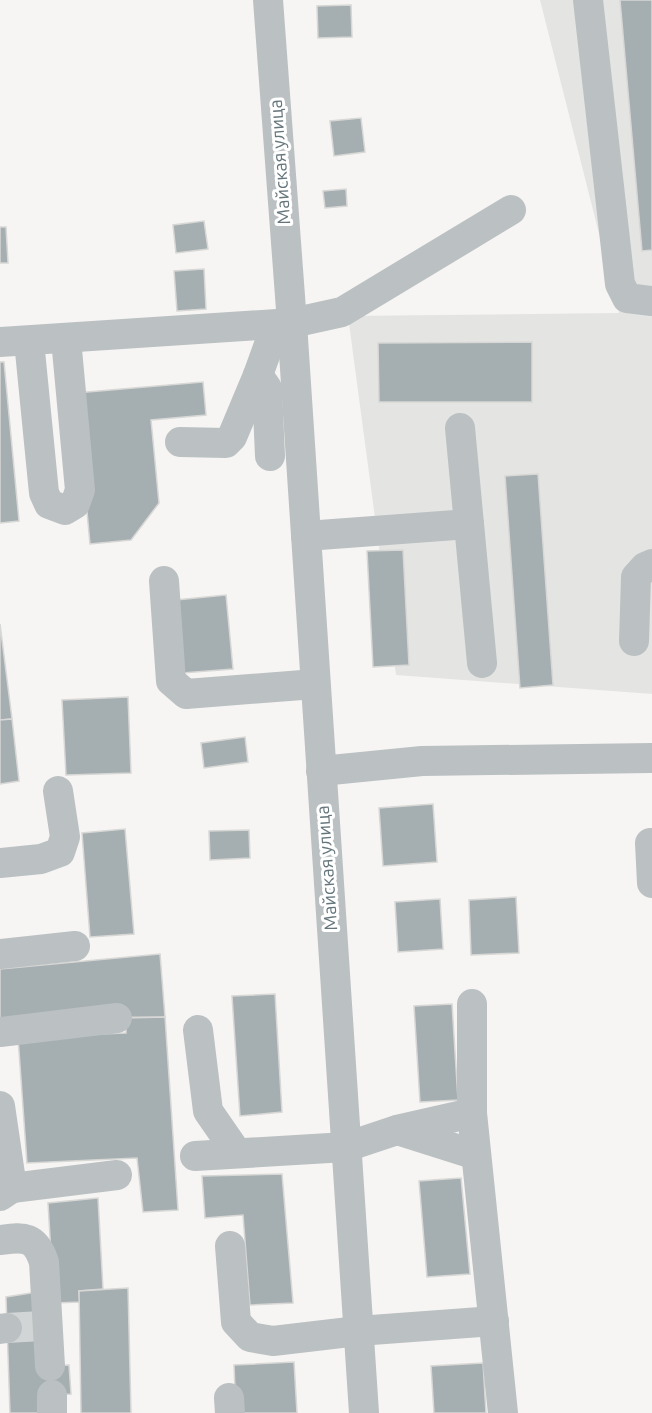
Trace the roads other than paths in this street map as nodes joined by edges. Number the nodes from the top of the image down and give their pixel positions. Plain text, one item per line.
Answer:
1 (268, 0) edge
2 (588, 0) edge
3 (511, 210) dead end
4 (652, 301) edge
5 (284, 324) junction
6 (66, 339) junction
7 (29, 341) junction
8 (0, 342) edge
9 (258, 375) junction
10 (460, 428) dead end
11 (180, 442) dead end
12 (270, 456) dead end
13 (469, 524) junction
14 (306, 536) junction
15 (652, 564) edge
16 (164, 581) dead end
17 (634, 641) dead end
18 (482, 663) dead end
19 (315, 684) junction
20 (652, 758) edge
21 (321, 771) junction
22 (58, 791) dead end
23 (650, 843) dead end
24 (0, 863) edge
25 (652, 883) edge
26 (75, 946) dead end
27 (0, 954) edge
28 (472, 1004) dead end
29 (117, 1018) dead end
30 (198, 1030) dead end
31 (0, 1032) edge
32 (0, 1106) edge
33 (472, 1113) junction
34 (397, 1130) junction
35 (346, 1146) junction
36 (237, 1153) junction
37 (476, 1155) junction
38 (195, 1156) dead end
39 (117, 1175) dead end
40 (6, 1192) edge
41 (0, 1240) edge
42 (230, 1246) dead end
43 (494, 1321) junction
44 (358, 1330) junction
45 (50, 1365) dead end
46 (364, 1413) edge
47 (503, 1413) edge

1 - 5 street, Майская улица
2 - 4 street
3 - 5 street
5 - 6 street
5 - 9 street
5 - 14 street, Майская улица
6 - 7 street
6 - 7 street
7 - 8 street
9 - 11 street
9 - 12 street
10 - 13 street
13 - 14 street
13 - 18 street
14 - 19 street, Майская улица
15 - 17 street
16 - 19 street
19 - 21 street, Майская улица
20 - 21 street
21 - 35 street, Майская улица
22 - 24 street
23 - 25 street
26 - 27 street
28 - 33 street
29 - 31 street
30 - 36 street
32 - 40 street
33 - 34 street
33 - 37 street
34 - 35 street
34 - 37 street
35 - 36 street
35 - 44 street, Майская улица
36 - 38 street
37 - 43 street
39 - 40 street
41 - 45 street
42 - 44 street
43 - 44 street
43 - 47 street
44 - 46 street, Майская улица

